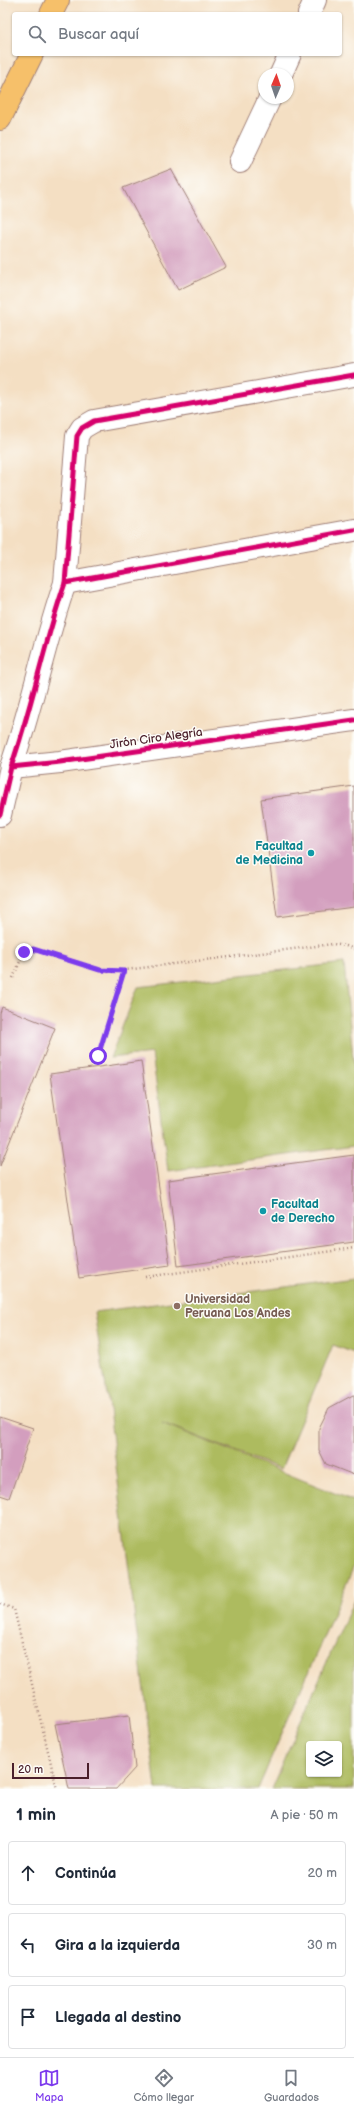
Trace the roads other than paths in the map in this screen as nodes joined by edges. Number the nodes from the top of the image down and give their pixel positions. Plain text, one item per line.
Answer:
1 (58, 0) edge
2 (315, 0) edge
3 (52, 12) edge
4 (310, 12) edge
5 (31, 56) edge
6 (289, 56) edge
7 (284, 68) edge
8 (267, 104) edge
9 (0, 119) edge
10 (240, 162) dead end
11 (354, 376) edge
12 (354, 530) edge
13 (65, 583) junction
14 (354, 720) edge
15 (11, 767) junction
16 (0, 815) edge

1 - 3 main road
2 - 4 street
5 - 9 main road
6 - 7 street
8 - 10 street
11 - 13 street
12 - 13 street
13 - 15 street
14 - 15 street, Jirón Ciro Alegría
15 - 16 street

